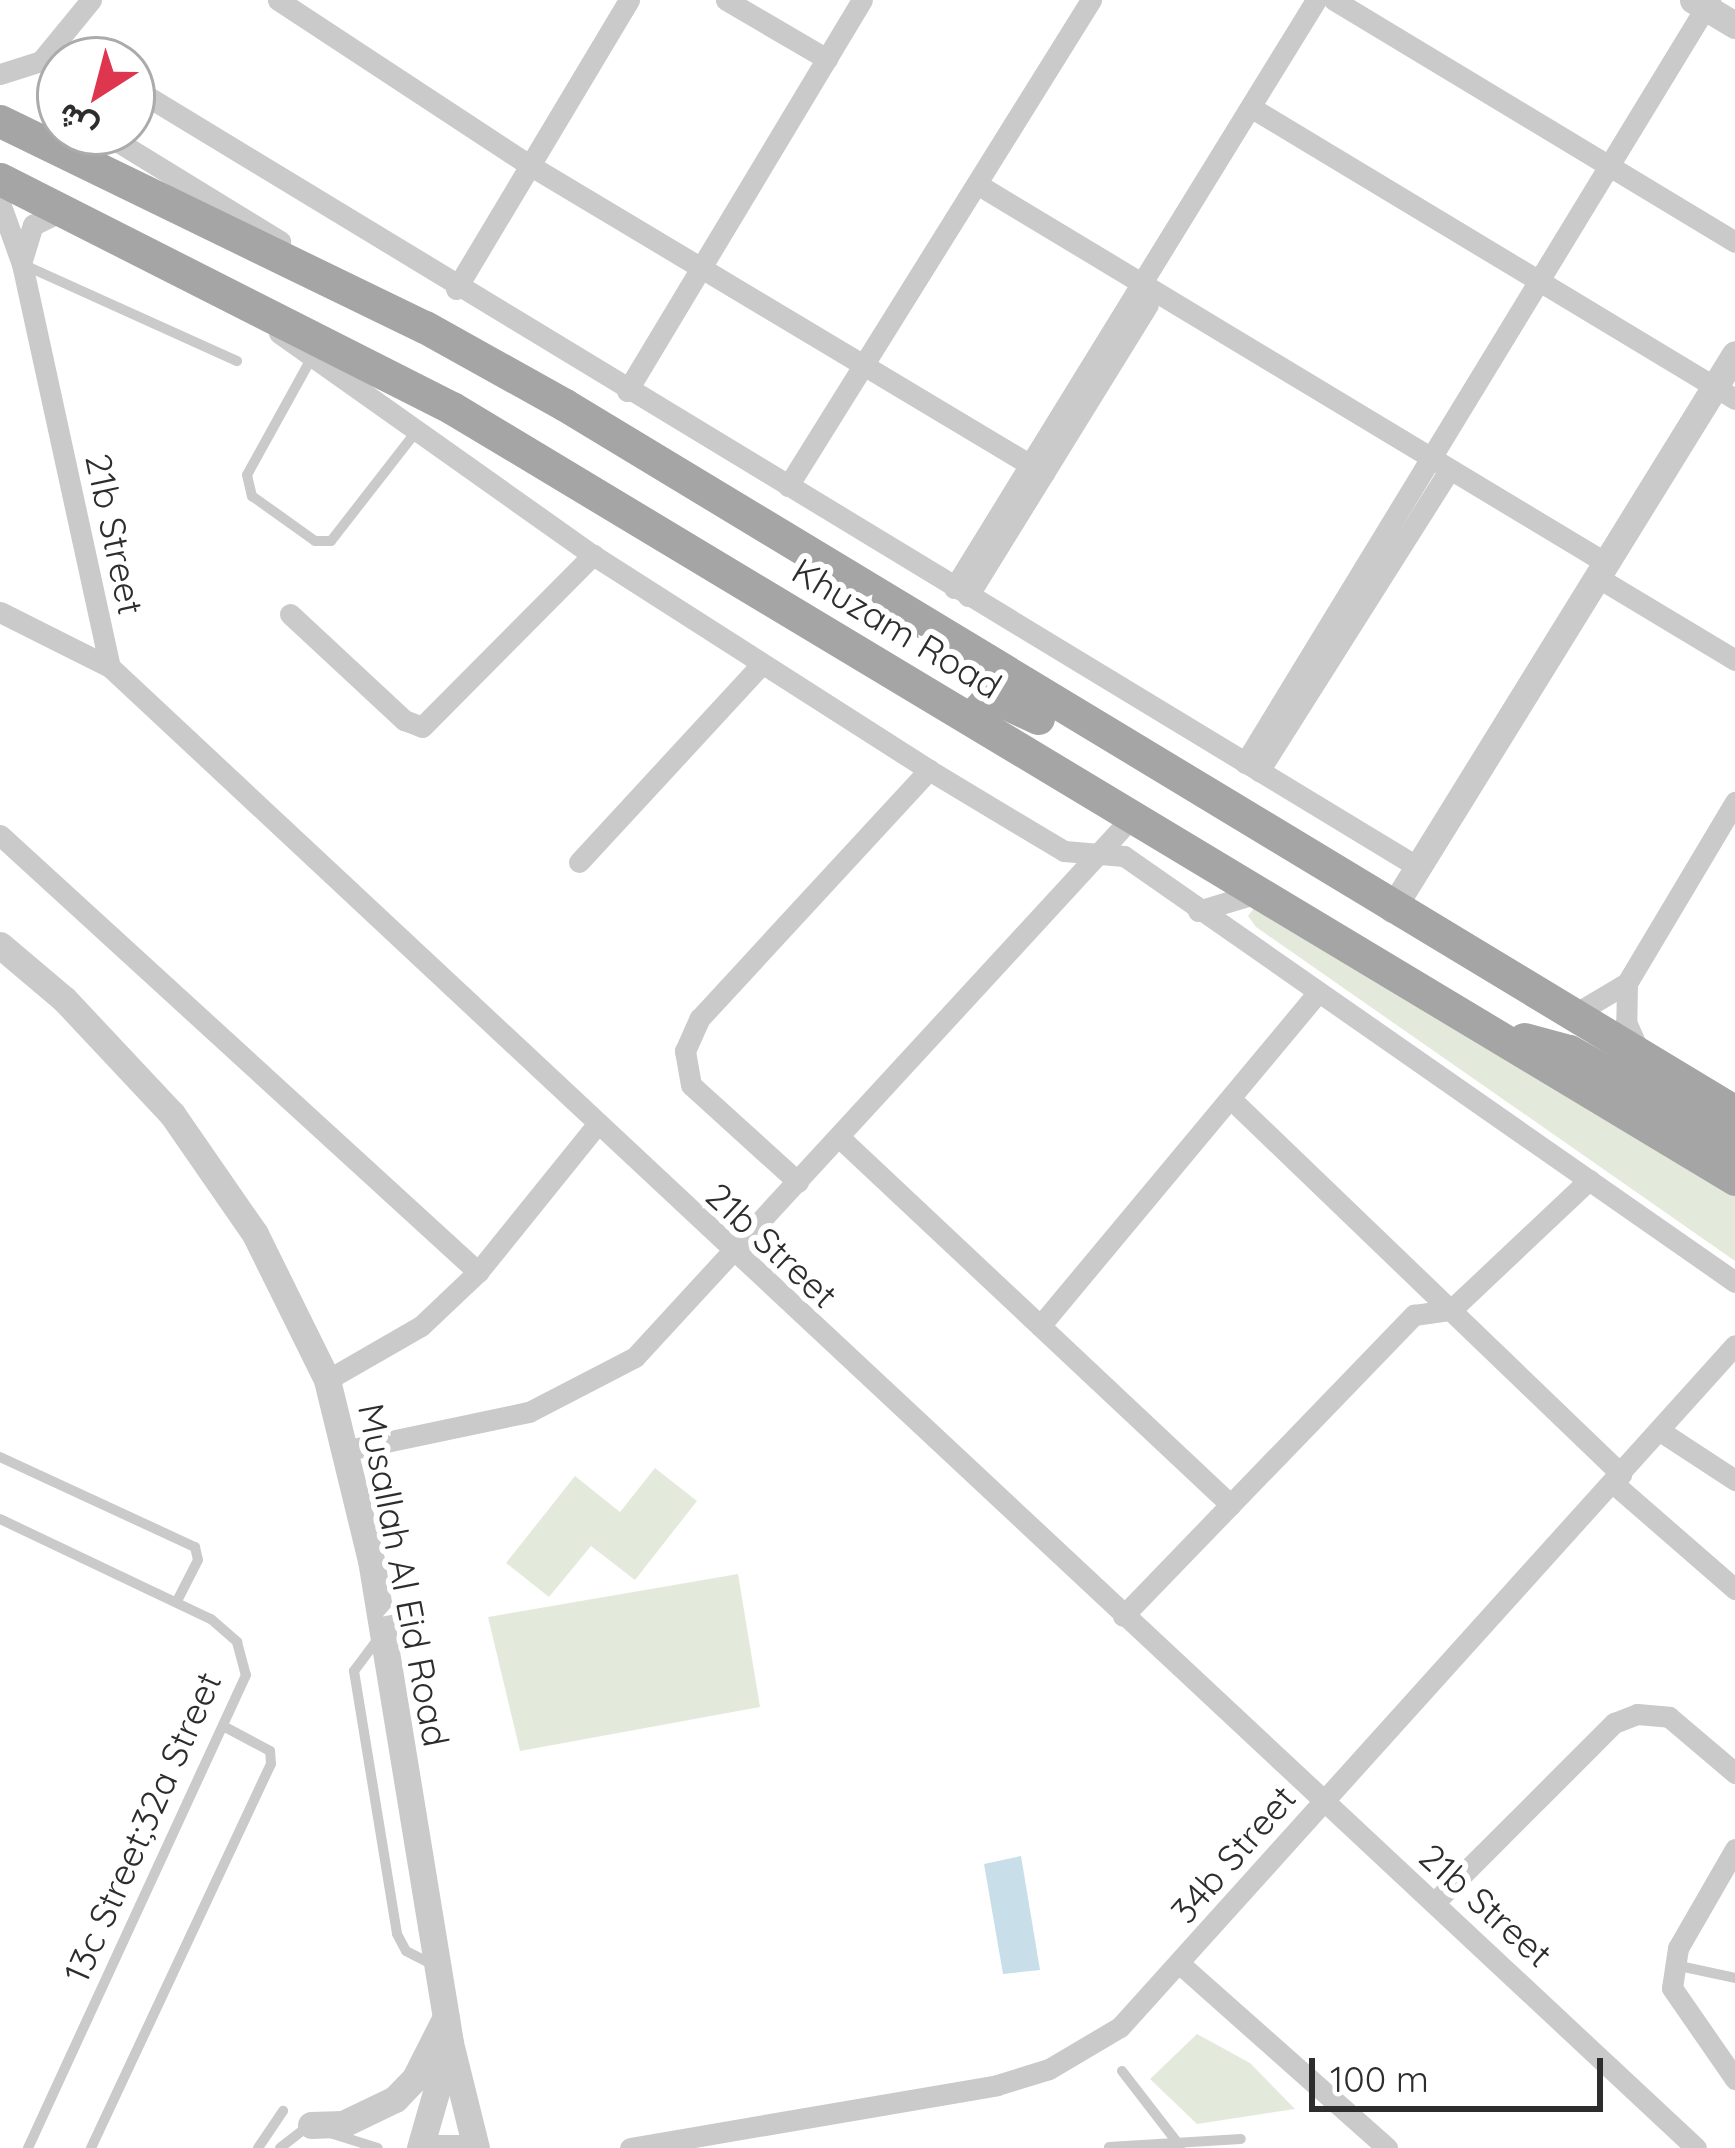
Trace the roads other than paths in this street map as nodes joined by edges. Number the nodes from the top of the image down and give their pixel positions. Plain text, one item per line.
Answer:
1 (91, 0) edge
2 (278, 0) edge
3 (629, 0) edge
4 (726, 0) edge
5 (862, 0) edge
6 (1091, 0) edge
7 (1316, 0) edge
8 (1334, 0) edge
9 (1703, 2) edge
10 (1735, 25) edge
11 (70, 36) edge
12 (827, 59) junction
13 (36, 66) edge
14 (0, 74) edge
15 (156, 102) edge
16 (1252, 108) junction
17 (0, 121) edge
18 (142, 156) edge
19 (531, 166) junction
20 (1611, 168) junction
21 (0, 179) edge
22 (976, 184) junction
23 (0, 203) edge
24 (66, 209) junction
25 (1735, 242) edge
26 (22, 263) junction
27 (702, 266) junction
28 (1540, 287) junction
29 (456, 289) junction
30 (1149, 290) junction
31 (234, 292) junction
32 (425, 327) junction
33 (1735, 354) edge
34 (311, 358) junction
35 (237, 361) dead end
36 (862, 367) junction
37 (627, 391) junction
38 (1725, 392) edge
39 (415, 433) junction
40 (1440, 465) junction
41 (1038, 469) junction
42 (788, 486) junction
43 (593, 555) junction
44 (1601, 570) junction
45 (961, 592) junction
46 (0, 612) edge
47 (290, 614) dead end
48 (1735, 660) edge
49 (761, 665) junction
50 (110, 667) junction
51 (971, 718) junction
52 (1139, 754) junction
53 (1252, 767) junction
54 (929, 770) junction
55 (1735, 802) edge
56 (1134, 815) junction
57 (7, 840) edge
58 (1106, 851) junction
59 (579, 862) dead end
60 (0, 865) edge
61 (1418, 867) junction
62 (1265, 890) junction
63 (1392, 909) junction
64 (1198, 910) junction
65 (0, 945) edge
66 (1627, 983) junction
67 (1317, 993) junction
68 (1573, 1015) junction
69 (1482, 1028) junction
70 (1642, 1057) junction
71 (1232, 1100) junction
72 (1735, 1112) edge
73 (595, 1127) junction
74 (839, 1138) junction
75 (1735, 1144) edge
76 (1735, 1179) edge
77 (1588, 1180) junction
78 (798, 1182) junction
79 (732, 1253) junction
80 (478, 1272) junction
81 (1735, 1282) edge
82 (1451, 1310) junction
83 (1040, 1326) junction
84 (1735, 1345) edge
85 (327, 1380) junction
86 (1660, 1431) junction
87 (348, 1450) junction
88 (0, 1457) edge
89 (1617, 1479) junction
90 (1735, 1480) edge
91 (1231, 1505) junction
92 (0, 1519) edge
93 (1735, 1589) edge
94 (177, 1601) junction
95 (1124, 1616) junction
96 (225, 1727) junction
97 (1735, 1773) edge
98 (1323, 1802) junction
99 (1735, 1849) edge
100 (1434, 1903) junction
101 (1180, 1964) junction
102 (1672, 1964) junction
103 (1733, 1972) edge
104 (448, 2030) junction
105 (1122, 2071) dead end
106 (1735, 2079) edge
107 (283, 2111) dead end
108 (319, 2136) edge
109 (1241, 2139) dead end
110 (1180, 2146) edge
111 (1109, 2147) edge
112 (28, 2148) edge
113 (91, 2148) edge
114 (258, 2148) edge
115 (280, 2148) edge
116 (350, 2148) edge
117 (378, 2148) edge
118 (421, 2148) edge
119 (434, 2148) edge
120 (460, 2148) edge
121 (476, 2148) edge
122 (630, 2148) edge
123 (1387, 2148) edge
124 (1696, 2148) edge

1 - 11 street
2 - 19 street
3 - 19 street
4 - 12 street
5 - 12 street
6 - 22 street
7 - 16 street
8 - 20 street
9 - 10 street
9 - 20 street
12 - 27 street
13 - 14 street
15 - 29 street
16 - 28 street
16 - 30 street
17 - 32 main road, Khuzam Road
18 - 32 street
19 - 27 street
19 - 29 street
20 - 25 street
20 - 28 street
21 - 24 main road, Khuzam Road
22 - 30 street
22 - 36 street
23 - 26 street, 21b Street
24 - 26 street
24 - 31 main road, Khuzam Road
26 - 35 lane
26 - 50 street, 21b Street
27 - 36 street
27 - 37 street
28 - 38 street
28 - 40 street
29 - 37 street
30 - 40 street
30 - 41 street
31 - 34 street
31 - 51 main road, Khuzam Road
32 - 52 main road, Khuzam Road
33 - 38 street
34 - 39 street
34 - 39 lane
36 - 41 street
36 - 42 street
37 - 42 street
38 - 44 street
39 - 43 street
40 - 44 street
40 - 53 street
41 - 45 street
42 - 45 street
43 - 47 street
43 - 49 street
44 - 48 street
44 - 61 street
45 - 53 street
46 - 50 street
49 - 54 street
49 - 59 street
50 - 73 street, 21b Street
51 - 52 main road
51 - 56 main road, Khuzam Road
52 - 63 main road, Khuzam Road
53 - 61 street
54 - 58 street
54 - 78 street
55 - 66 street
56 - 58 street
56 - 62 main road, Khuzam Road
57 - 60 street
57 - 80 street
58 - 64 street
58 - 74 street
61 - 63 street
62 - 64 street
62 - 69 main road, Khuzam Road
63 - 68 main road, Khuzam Road
64 - 67 street
65 - 85 street, Musallah Al Eid Road
66 - 68 street
66 - 70 street
67 - 71 street
67 - 77 street
68 - 70 main road, Khuzam Road
69 - 75 main road
69 - 76 main road, Khuzam Road
70 - 72 main road, Khuzam Road
71 - 82 street
71 - 83 street
73 - 79 street, 21b Street
73 - 80 street
74 - 78 street
74 - 83 street
77 - 81 street
77 - 82 street
78 - 79 street
79 - 87 street
79 - 95 street, 21b Street
80 - 85 street
82 - 89 street
82 - 91 street
83 - 91 street
84 - 86 street, 34b Street
85 - 87 street, Musallah Al Eid Road
86 - 89 street, 34b Street
86 - 90 street
87 - 104 street, Musallah Al Eid Road
88 - 94 lane
89 - 93 street
89 - 98 street, 34b Street
91 - 95 street
92 - 94 lane, 13c Street;32a Street
94 - 96 lane, 13c Street;32a Street
95 - 98 street, 21b Street
96 - 112 lane, 13c Street;32a Street
96 - 113 lane
97 - 100 street
98 - 100 street, 21b Street
98 - 101 street, 34b Street
99 - 102 street
100 - 124 street, 21b Street
101 - 122 street, 34b Street
101 - 123 street
102 - 103 lane
102 - 106 street
104 - 108 street
104 - 118 street, Musallah Al Eid Road
104 - 121 street, Musallah Al Eid Road
105 - 110 lane
107 - 114 lane
108 - 115 lane
108 - 116 lane
108 - 117 lane
109 - 110 lane
110 - 111 lane
119 - 120 street

